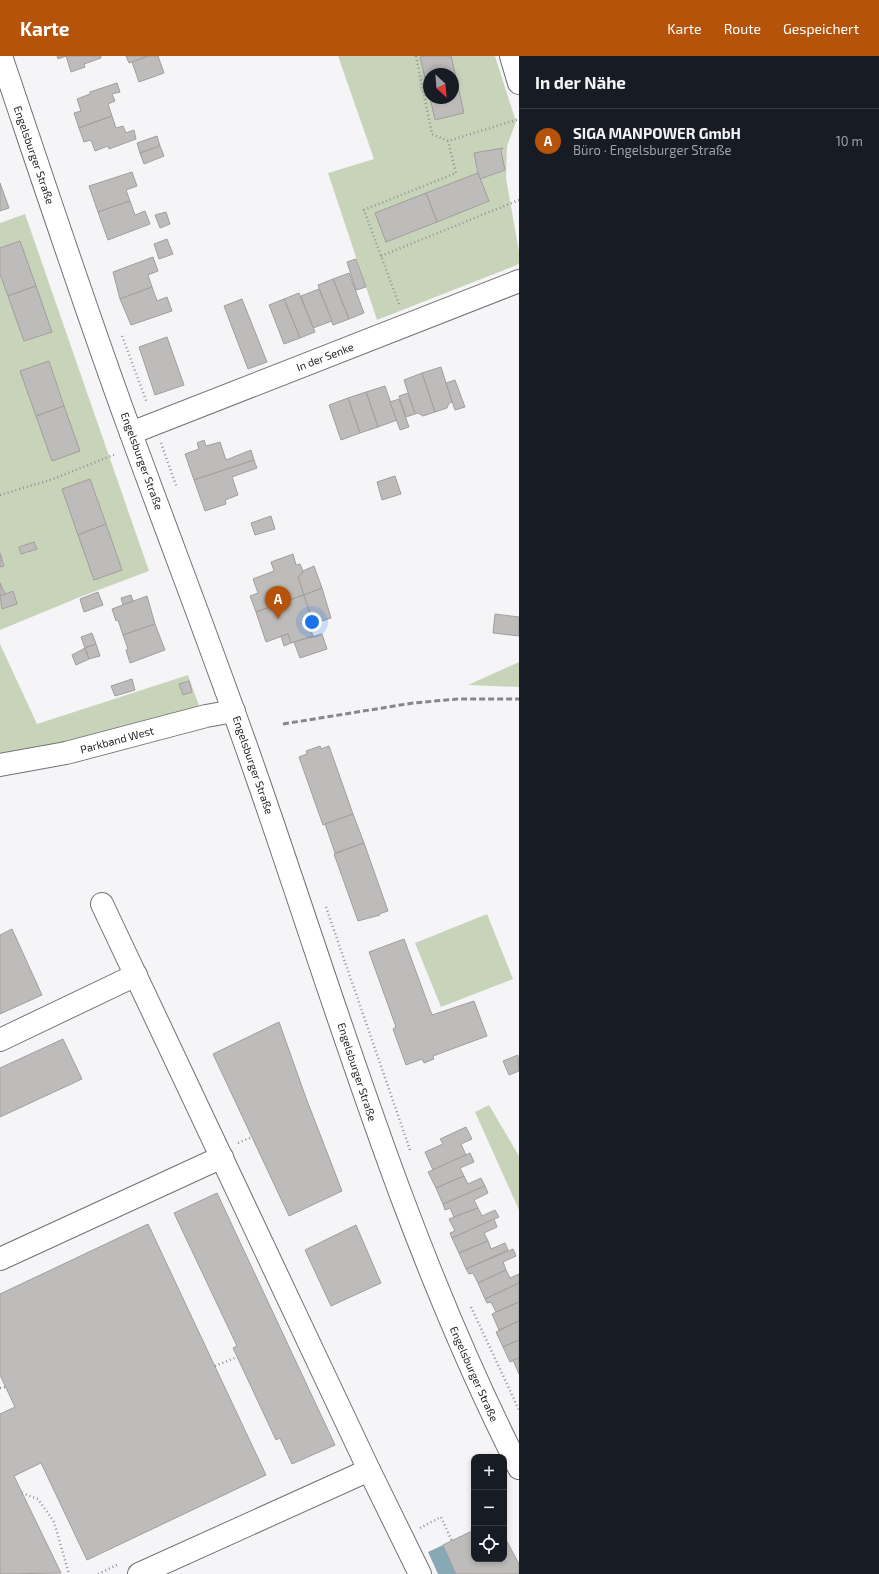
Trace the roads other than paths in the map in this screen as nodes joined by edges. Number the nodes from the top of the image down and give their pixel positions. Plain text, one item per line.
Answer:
1 (1, 56) edge
2 (511, 56) edge
3 (519, 83) edge
4 (519, 281) edge
5 (133, 439) junction
6 (234, 711) junction
7 (0, 765) edge
8 (102, 904) dead end
9 (136, 975) junction
10 (0, 1040) edge
11 (222, 1157) junction
12 (0, 1259) edge
13 (519, 1468) edge
14 (369, 1470) junction
15 (139, 1574) edge
16 (420, 1574) edge

1 - 5 street, Engelsburger Straße
2 - 3 street
4 - 5 street, In der Senke
5 - 6 street, Engelsburger Straße
6 - 7 street, Parkband West
6 - 13 street, Engelsburger Straße
8 - 9 street
9 - 10 street
9 - 11 street
11 - 12 street
11 - 14 street
14 - 15 street
14 - 16 street

